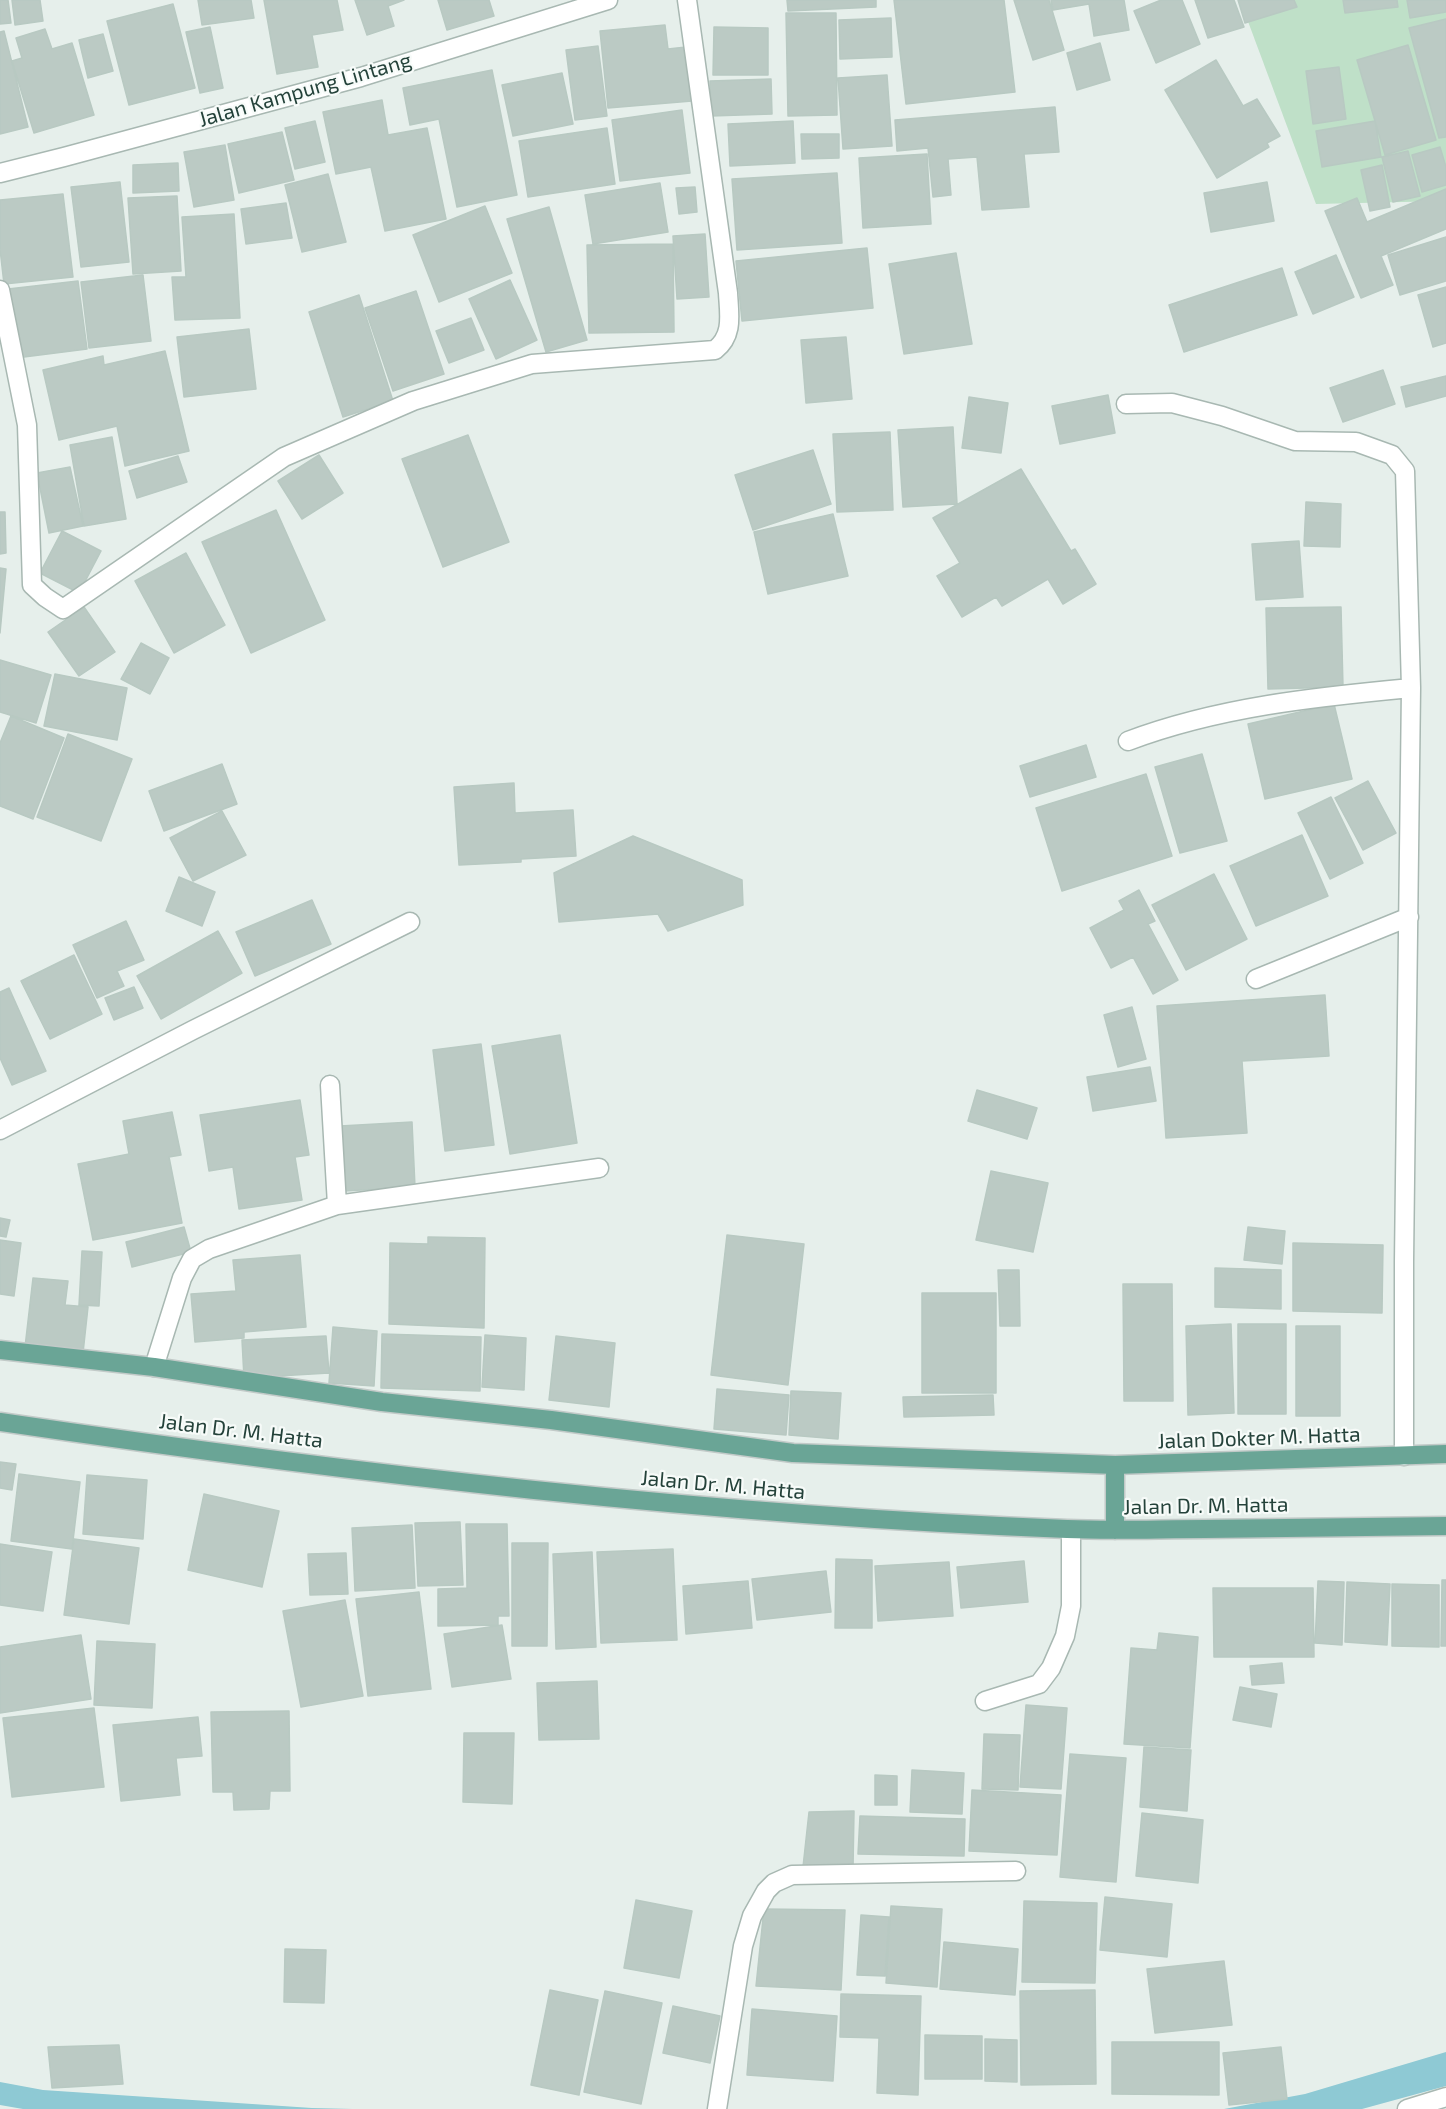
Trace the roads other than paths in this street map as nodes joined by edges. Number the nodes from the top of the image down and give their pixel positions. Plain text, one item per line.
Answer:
1 (608, 0) edge
2 (687, 0) edge
3 (0, 172) edge
4 (0, 290) edge
5 (1126, 404) dead end
6 (1411, 688) junction
7 (1128, 741) dead end
8 (1409, 916) junction
9 (410, 922) dead end
10 (1256, 979) dead end
11 (330, 1085) dead end
12 (0, 1130) edge
13 (599, 1168) dead end
14 (337, 1205) junction
15 (0, 1350) edge
16 (154, 1367) junction
17 (0, 1422) edge
18 (1446, 1454) edge
19 (1404, 1456) junction
20 (1115, 1465) junction
21 (1446, 1526) edge
22 (1071, 1530) junction
23 (1115, 1530) junction
24 (986, 1701) dead end
25 (1016, 1871) dead end
26 (1446, 2097) edge
27 (717, 2109) edge
28 (1407, 2109) edge

1 - 3 street, Jalan Kampung Lintang
2 - 4 street
5 - 6 street
6 - 7 street
6 - 8 street
8 - 10 street
8 - 19 street
9 - 12 street
11 - 14 street
13 - 14 street
14 - 16 street
15 - 16 main road, Jalan Dr. M. Hatta
16 - 20 main road, Jalan Dr. M. Hatta
17 - 22 main road, Jalan Dr. M. Hatta
18 - 19 main road
19 - 20 main road, Jalan Dokter M. Hatta
20 - 23 main road
21 - 23 main road, Jalan Dr. M. Hatta
22 - 23 main road, Jalan Dr. M. Hatta
22 - 24 street
25 - 27 street
26 - 28 street

